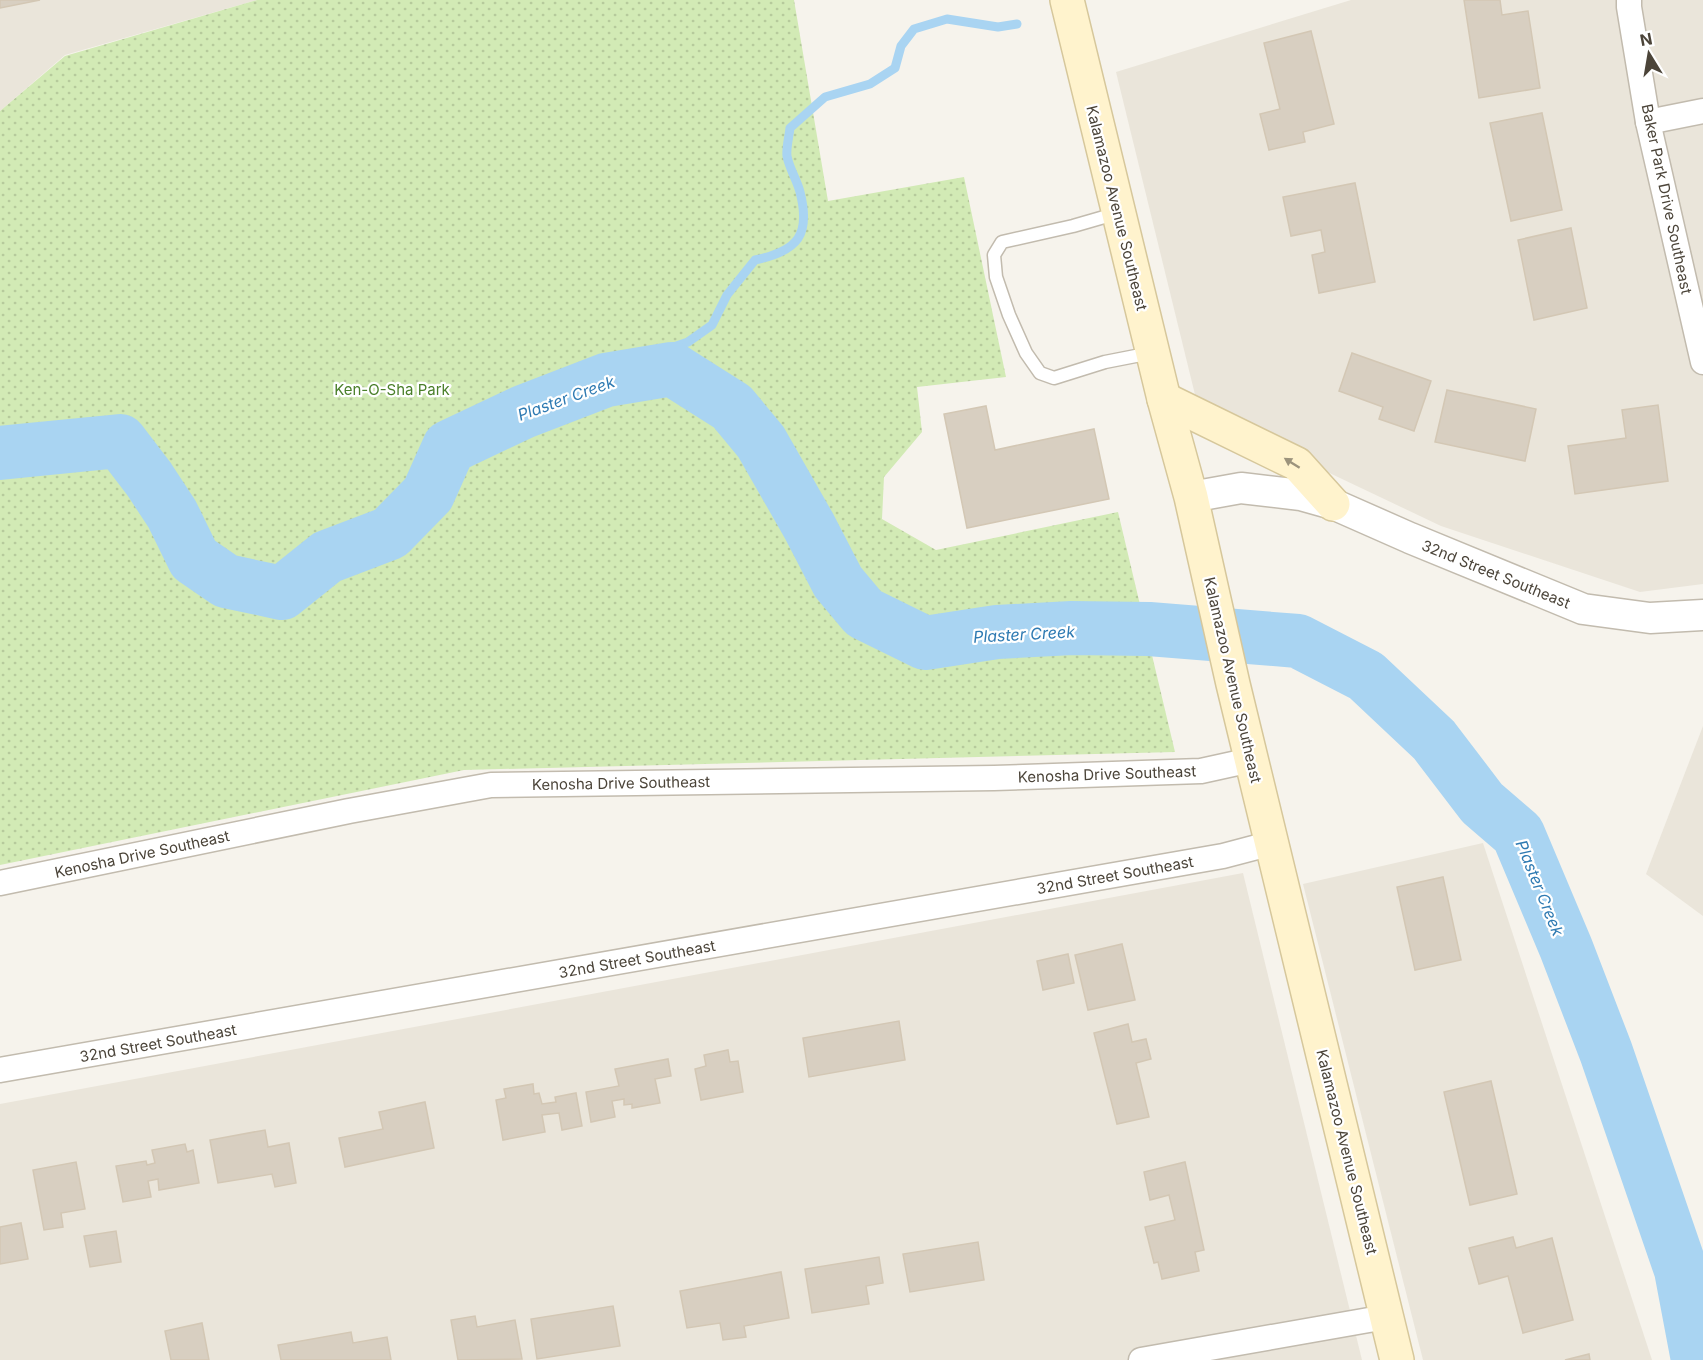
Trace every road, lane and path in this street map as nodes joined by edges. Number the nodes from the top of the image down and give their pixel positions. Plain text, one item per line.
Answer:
1 (1066, 0) edge
2 (1629, 0) edge
3 (1703, 111) edge
4 (1648, 122) junction
5 (1119, 213) junction
6 (1153, 352) junction
7 (1703, 362) edge
8 (1164, 399) junction
9 (1191, 497) junction
10 (1333, 504) junction
11 (1703, 615) edge
12 (1251, 760) junction
13 (1272, 843) junction
14 (0, 883) edge
15 (0, 1070) edge
16 (1386, 1317) junction
17 (1141, 1360) edge
18 (1397, 1360) edge

1 - 5 main road, Kalamazoo Avenue Southeast
2 - 4 street, Baker Park Drive Southeast
3 - 4 street
4 - 7 street, Baker Park Drive Southeast
5 - 6 main road, Kalamazoo Avenue Southeast
5 - 6 lane
6 - 8 main road, Kalamazoo Avenue Southeast
8 - 9 main road, Kalamazoo Avenue Southeast
10 -> 8 main road
9 - 10 street, 32nd Street Southeast
9 - 12 main road, Kalamazoo Avenue Southeast
10 - 11 street, 32nd Street Southeast
12 - 13 main road, Kalamazoo Avenue Southeast
12 - 14 street, Kenosha Drive Southeast
13 - 15 street, 32nd Street Southeast
13 - 16 main road, Kalamazoo Avenue Southeast
16 - 17 street
16 - 18 main road, Kalamazoo Avenue Southeast

